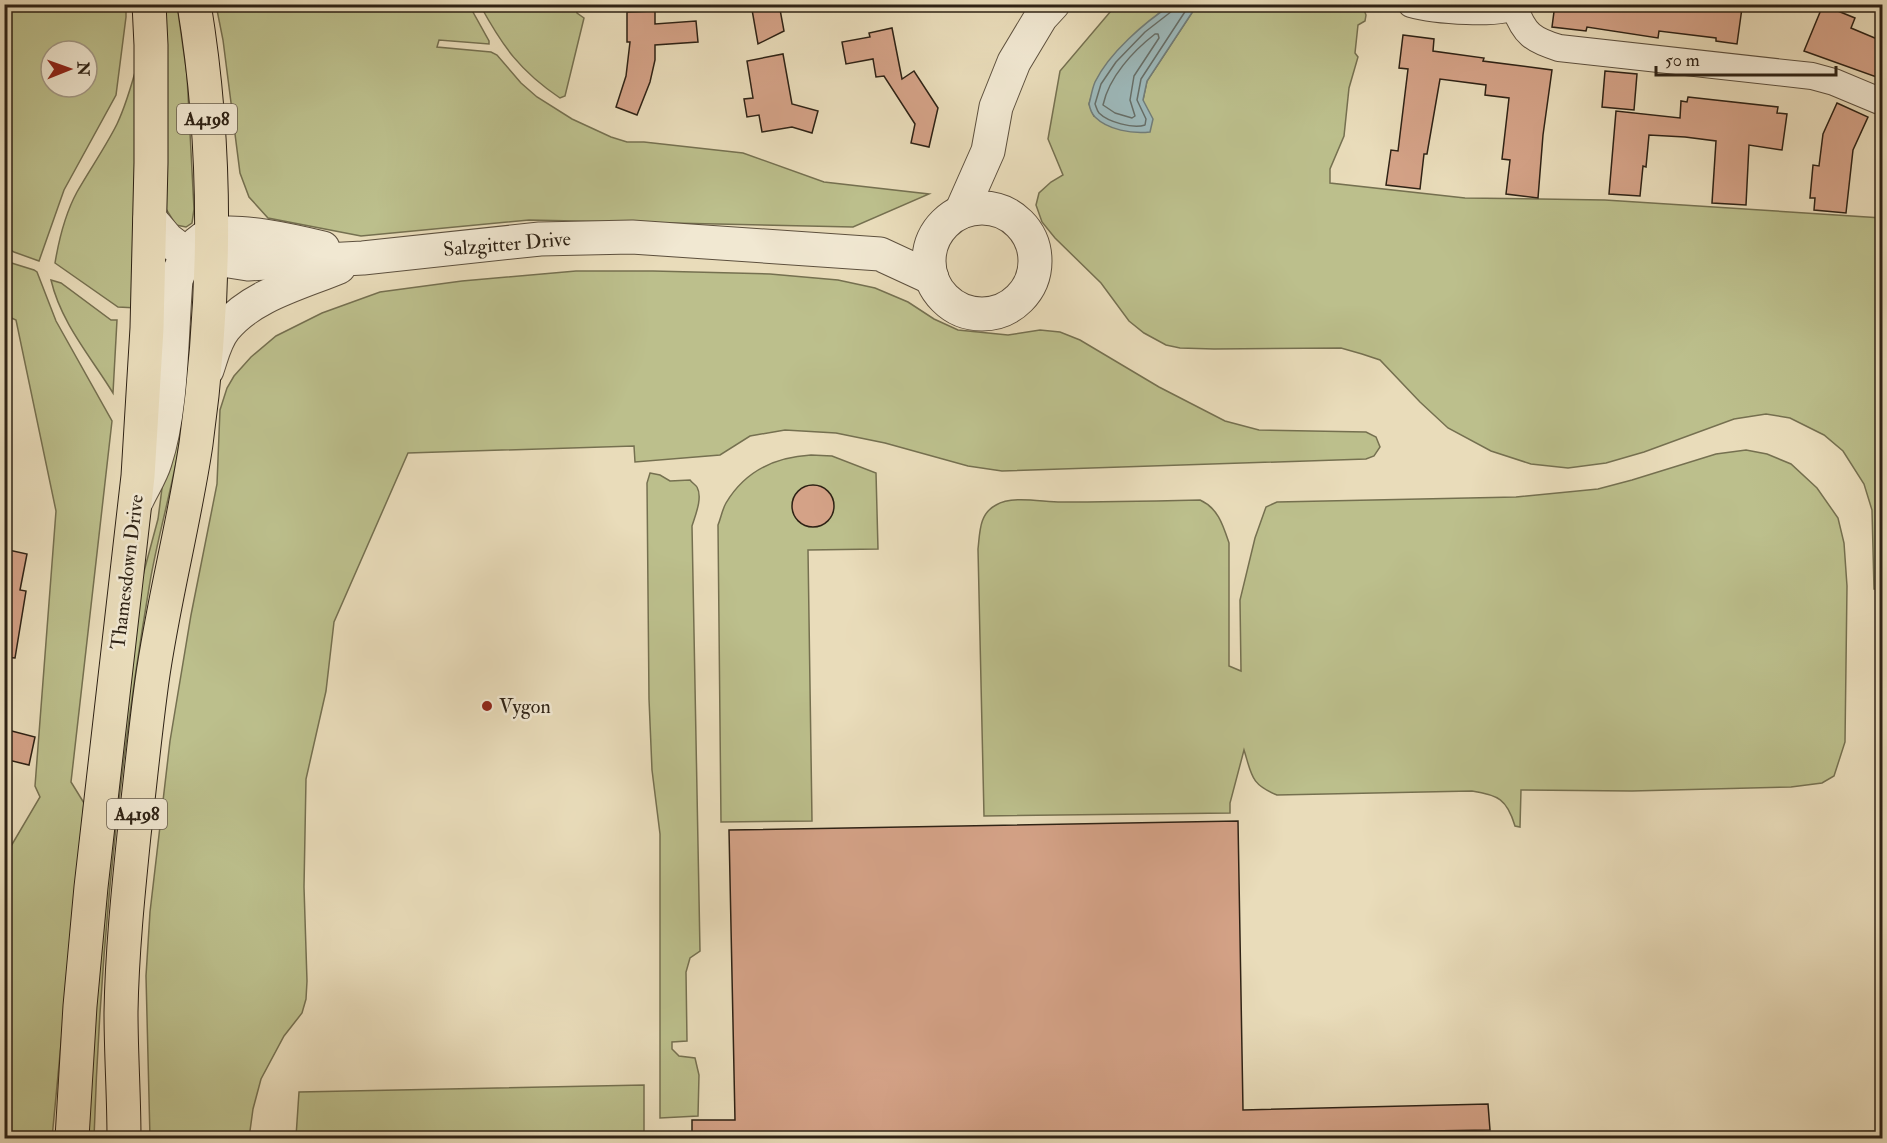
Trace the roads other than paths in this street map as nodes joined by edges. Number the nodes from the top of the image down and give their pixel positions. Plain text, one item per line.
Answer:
1 (149, 4) edge
2 (194, 4) edge
3 (1053, 4) edge
4 (1411, 4) edge
5 (1517, 6) edge
6 (1882, 102) edge
7 (988, 152) junction
8 (1008, 214) junction
9 (150, 219) junction
10 (950, 220) junction
11 (204, 249) junction
12 (880, 254) junction
13 (363, 258) junction
14 (932, 278) junction
15 (202, 383) junction
16 (136, 501) junction
17 (121, 1012) junction
18 (72, 1138) edge
19 (103, 1138) edge
20 (124, 1138) edge

1 - 9 main road, Thamesdown Drive / A4198
2 - 11 main road, Thamesdown Drive / A4198
3 - 7 street
4 - 5 street
5 - 6 street
7 - 8 street
7 - 10 street
8 - 10 street, Salzgitter Drive
8 - 14 street
9 - 11 street
9 - 16 main road, Thamesdown Drive / A4198
10 - 12 street, Salzgitter Drive
10 - 14 street
11 - 13 street
11 - 15 main road, Thamesdown Drive / A4198
11 - 16 street
12 - 13 street, Salzgitter Drive
12 - 14 street, Salzgitter Drive
13 - 15 street
15 - 17 main road, Thamesdown Drive / A4198
16 - 18 main road, Thamesdown Drive / A4198
17 - 19 main road
17 - 20 main road, Thamesdown Drive / A4198

